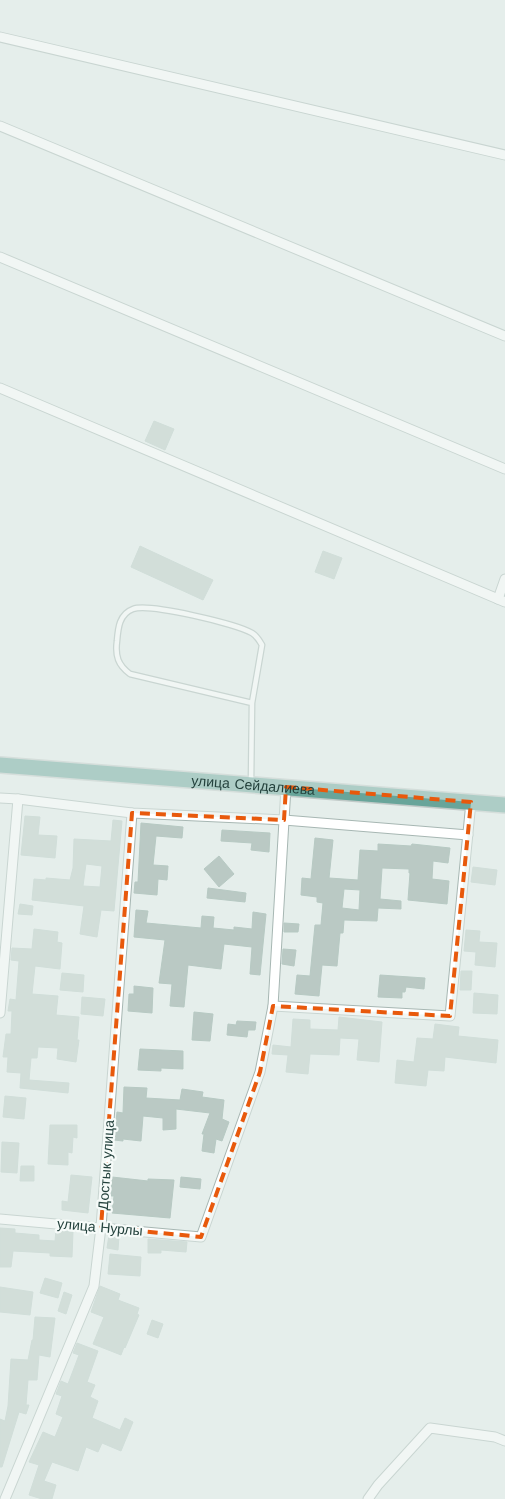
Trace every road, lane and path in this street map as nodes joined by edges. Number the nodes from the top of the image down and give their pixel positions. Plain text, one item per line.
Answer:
1 (0, 37) edge
2 (0, 126) edge
3 (505, 155) edge
4 (0, 257) edge
5 (505, 336) edge
6 (0, 388) edge
7 (505, 469) edge
8 (505, 579) edge
9 (502, 600) edge
10 (252, 703) junction
11 (0, 765) edge
12 (251, 785) junction
13 (286, 787) junction
14 (0, 798) edge
15 (18, 799) junction
16 (471, 802) junction
17 (505, 805) edge
18 (132, 813) junction
19 (284, 820) junction
20 (468, 835) junction
21 (273, 1006) junction
22 (0, 1013) edge
23 (0, 1219) edge
24 (101, 1227) junction
25 (505, 1441) edge
26 (5, 1499) edge
27 (368, 1499) edge

1 - 3 street
2 - 5 street
4 - 7 street
6 - 9 street
8 - 9 street
10 - 10 lane
10 - 12 lane
11 - 12 main road, улица Сейдалиева
12 - 13 main road, улица Сейдалиева
13 - 16 main road, улица Сейдалиева
13 - 19 street
14 - 15 street
15 - 18 street
15 - 22 street
16 - 17 main road, улица Сейдалиева
16 - 20 street
18 - 19 street
18 - 24 street, Достык улица
19 - 20 street
19 - 21 street
20 - 21 street
21 - 24 street, улица Нурлы
23 - 24 street, улица Нурлы
24 - 26 street, Достык улица
25 - 27 street

